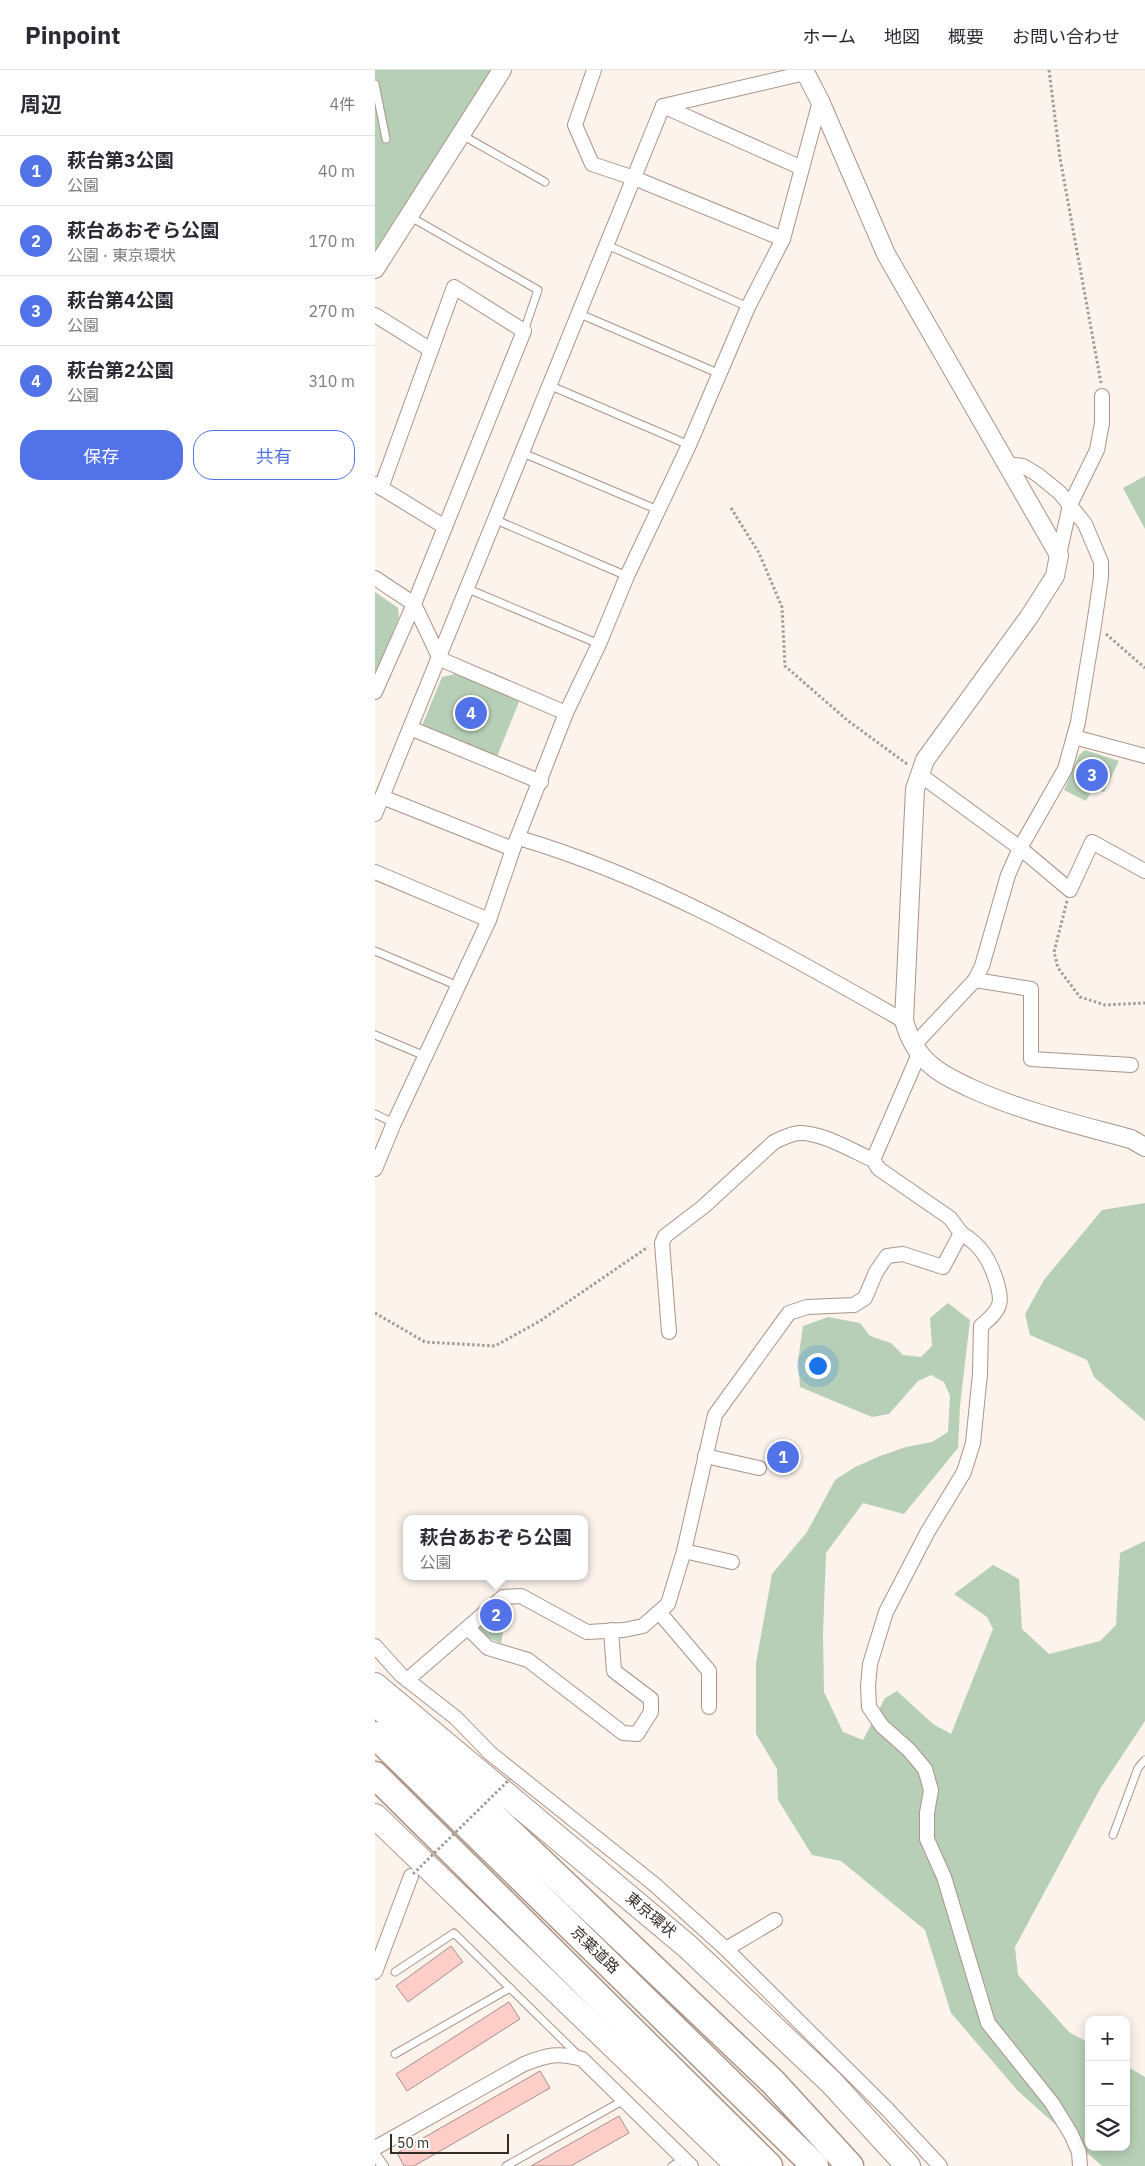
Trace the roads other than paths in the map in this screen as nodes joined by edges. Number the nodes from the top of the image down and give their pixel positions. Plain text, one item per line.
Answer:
1 (502, 70) edge
2 (594, 70) edge
3 (805, 72) edge
4 (375, 84) edge
5 (820, 101) junction
6 (663, 106) junction
7 (461, 134) junction
8 (386, 139) dead end
9 (802, 168) junction
10 (634, 178) junction
11 (545, 182) dead end
12 (409, 216) junction
13 (783, 239) junction
14 (607, 245) junction
15 (375, 269) edge
16 (748, 307) junction
17 (580, 314) junction
18 (375, 316) edge
19 (525, 331) junction
20 (431, 350) junction
21 (720, 374) junction
22 (551, 386) junction
23 (1102, 396) road end
24 (689, 445) junction
25 (523, 454) junction
26 (1007, 464) junction
27 (378, 486) edge
28 (1070, 505) junction
29 (658, 510) junction
30 (496, 520) junction
31 (445, 527) junction
32 (1059, 555) junction
33 (627, 576) junction
34 (375, 578) edge
35 (468, 589) junction
36 (414, 604) junction
37 (599, 644) junction
38 (440, 659) junction
39 (375, 692) edge
40 (566, 712) junction
41 (410, 728) junction
42 (1074, 737) junction
43 (1145, 756) edge
44 (919, 774) junction
45 (541, 782) junction
46 (382, 797) junction
47 (375, 814) edge
48 (516, 843) junction
49 (1020, 848) junction
50 (1145, 871) edge
51 (375, 872) edge
52 (489, 920) junction
53 (375, 951) edge
54 (975, 980) junction
55 (458, 986) junction
56 (904, 1021) junction
57 (375, 1035) edge
58 (916, 1049) junction
59 (425, 1056) junction
60 (1131, 1065) dead end
61 (375, 1114) edge
62 (394, 1122) junction
63 (1145, 1147) edge
64 (873, 1160) junction
65 (375, 1170) edge
66 (961, 1232) junction
67 (669, 1332) dead end
68 (705, 1456) junction
69 (759, 1468) dead end
70 (684, 1551) junction
71 (732, 1562) dead end
72 (659, 1612) junction
73 (468, 1628) junction
74 (611, 1630) junction
75 (375, 1646) edge
76 (407, 1680) junction
77 (375, 1685) edge
78 (375, 1701) edge
79 (709, 1707) dead end
80 (375, 1735) edge
81 (1145, 1760) edge
82 (375, 1775) edge
83 (375, 1816) edge
84 (1113, 1835) dead end
85 (412, 1875) road end
86 (775, 1920) dead end
87 (726, 1949) junction
88 (375, 1972) edge
89 (395, 1972) dead end
90 (510, 1988) junction
91 (395, 2054) dead end
92 (582, 2059) junction
93 (624, 2100) junction
94 (375, 2148) edge
95 (375, 2155) edge
96 (683, 2164) edge
97 (383, 2166) edge
98 (506, 2166) edge
99 (738, 2166) edge
100 (769, 2166) edge
101 (815, 2166) edge
102 (850, 2166) edge
103 (908, 2166) edge
104 (940, 2166) edge
105 (1080, 2166) edge

1 - 7 street
2 - 10 street
3 - 5 street
3 - 6 street
4 - 8 lane
5 - 9 street
5 - 26 street
6 - 9 street
6 - 10 street
7 - 11 lane
7 - 12 street
9 - 13 street
10 - 13 street
10 - 14 street
12 - 15 street
12 - 19 lane
13 - 16 street
14 - 16 lane
14 - 17 street
16 - 21 street
17 - 21 lane
17 - 22 street
18 - 20 street
19 - 20 street
19 - 31 street
20 - 27 street
21 - 24 street
22 - 24 lane
22 - 25 street
23 - 28 street
24 - 29 street
25 - 29 lane
25 - 30 street
26 - 28 street
26 - 32 street
27 - 31 street
28 - 32 street
28 - 42 street
29 - 33 street
30 - 33 lane
30 - 35 street
31 - 36 street
32 - 44 street
33 - 37 street
34 - 36 street
35 - 37 lane
35 - 38 street
36 - 38 street
36 - 39 street
37 - 40 street
38 - 40 street
38 - 41 street
40 - 45 street
41 - 45 street
41 - 46 street
42 - 43 street
42 - 49 street
44 - 49 street
44 - 56 street
45 - 48 street
46 - 47 street
46 - 48 street
48 - 52 street
48 - 56 street
49 - 50 street
49 - 54 street
51 - 52 street
52 - 55 street
53 - 55 lane
54 - 58 street
54 - 60 street
55 - 59 street
56 - 58 street
57 - 59 lane
58 - 63 street
58 - 64 street
59 - 62 street
61 - 62 lane
62 - 65 street
64 - 66 street
64 - 67 street
66 - 68 street
66 - 105 street
68 - 69 street
68 - 70 street
70 - 71 street
70 - 72 street
72 - 74 street
72 - 79 street
73 - 74 street
73 - 74 street
73 - 76 street
75 - 76 street
76 - 87 street
77 - 103 highway, 東京環状
78 - 102 highway
80 - 101 highway, 京葉道路
81 - 84 lane
82 - 100 highway, 京葉道路
83 - 99 highway
85 - 88 street
86 - 87 street
87 - 104 street
89 - 90 lane
90 - 91 lane
90 - 92 lane
92 - 93 street
92 - 94 street
93 - 96 street
93 - 98 lane
95 - 97 street

